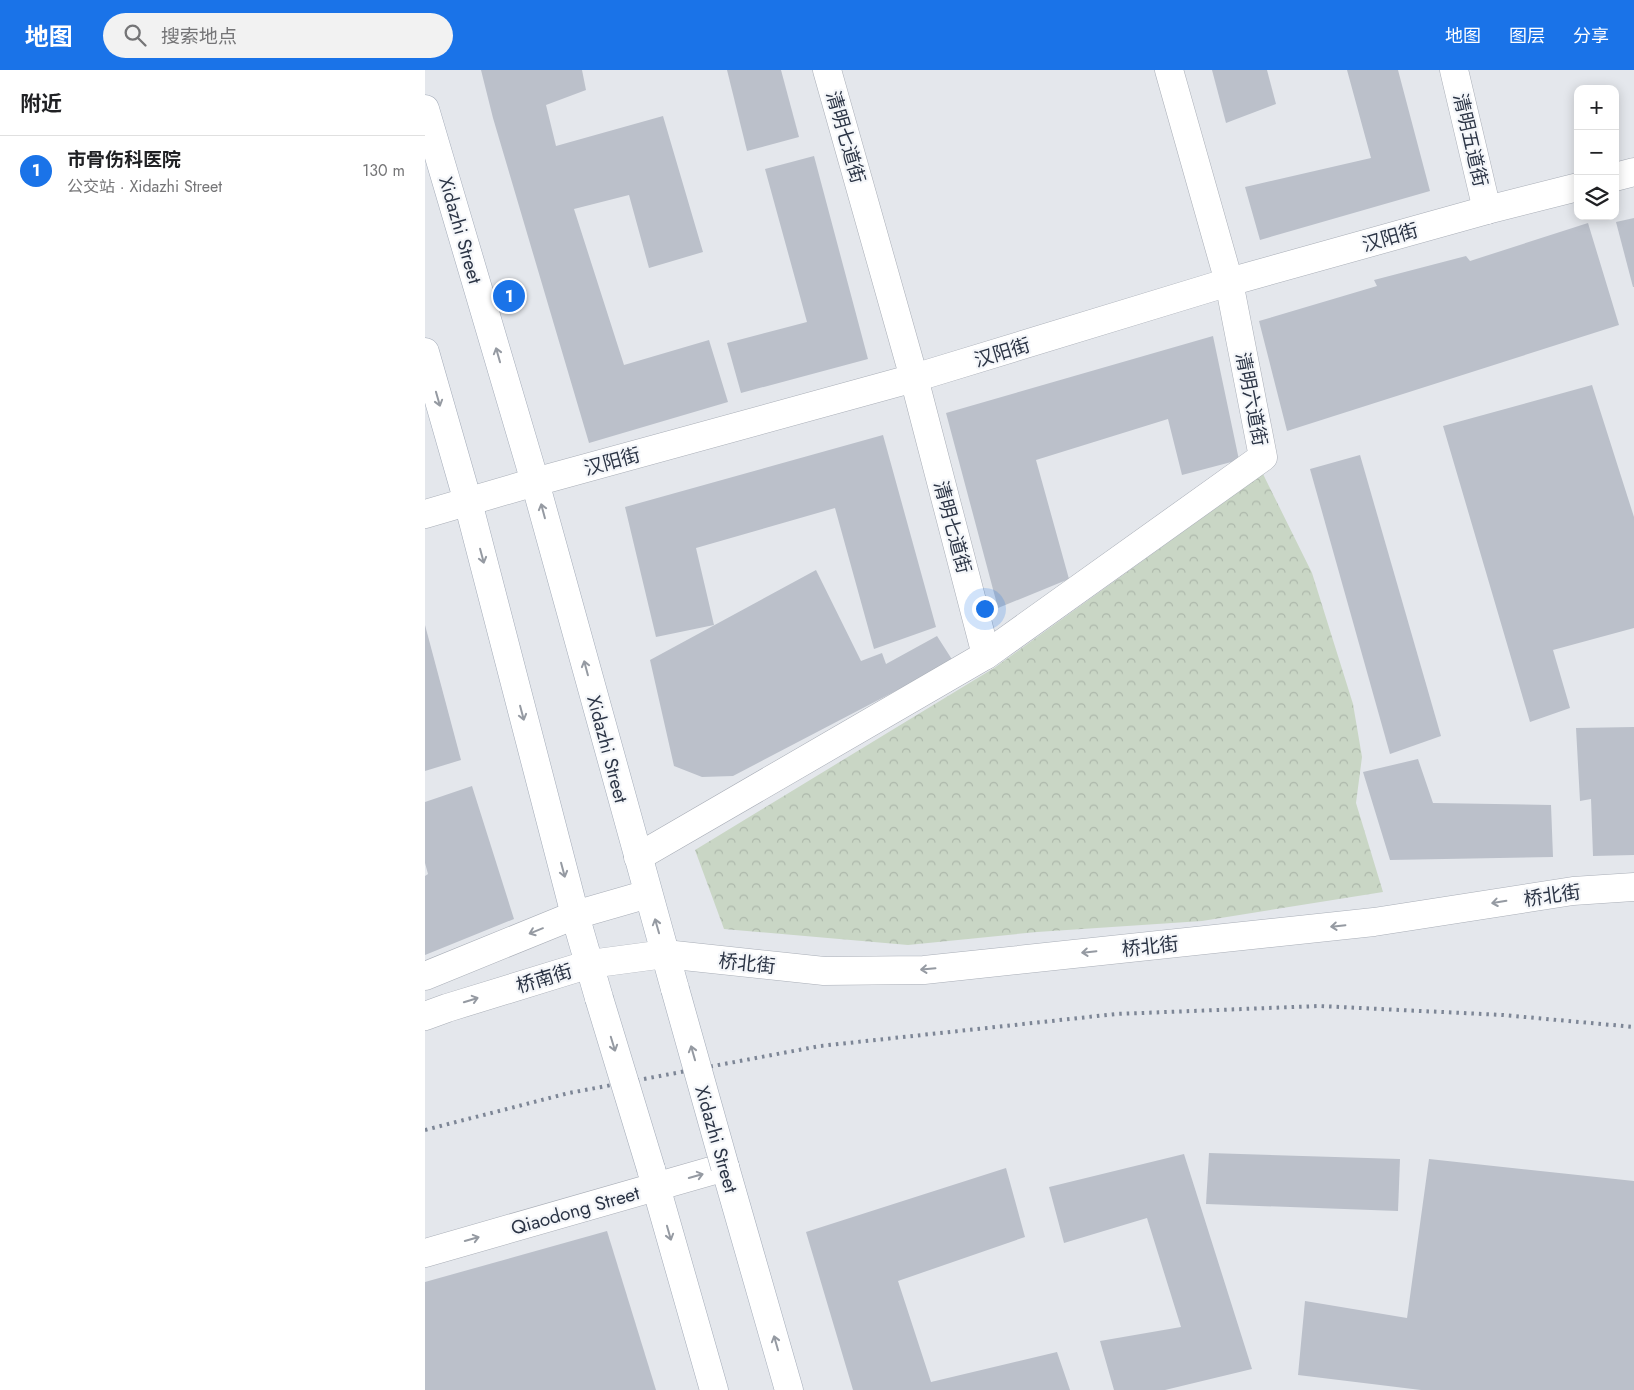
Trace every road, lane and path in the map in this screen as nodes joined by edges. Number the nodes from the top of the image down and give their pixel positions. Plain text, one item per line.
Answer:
1 (827, 70) edge
2 (1169, 70) edge
3 (1454, 70) edge
4 (425, 109) edge
5 (1634, 172) edge
6 (1619, 176) edge
7 (1574, 188) edge
8 (1487, 210) junction
9 (1229, 282) junction
10 (425, 352) edge
11 (915, 378) junction
12 (535, 482) junction
13 (468, 502) junction
14 (425, 514) edge
15 (986, 655) junction
16 (638, 857) junction
17 (1634, 887) edge
18 (648, 894) junction
19 (575, 915) junction
20 (665, 954) junction
21 (590, 964) junction
22 (425, 976) edge
23 (425, 1016) edge
24 (725, 1167) junction
25 (654, 1178) junction
26 (425, 1253) edge
27 (714, 1390) edge
28 (789, 1390) edge

1 - 11 street, 清明七道街
2 - 9 street, 清明六道街
3 - 8 street, 清明五道街
12 -> 4 street, Xidazhi Street
5 - 6 street
7 - 8 street, 汉阳街
8 - 9 street, 汉阳街
9 - 11 street, 汉阳街
9 - 15 street, 清明六道街
10 -> 13 street
11 - 12 street, 汉阳街
11 - 15 street, 清明七道街
12 - 13 street, 汉阳街
16 -> 12 street, Xidazhi Street
13 - 14 street, 汉阳街
13 -> 19 street
15 - 16 street
16 - 18 street, Xidazhi Street
17 -> 20 street, 桥北街
18 - 19 street
20 -> 18 street, Xidazhi Street
19 - 21 street
19 -> 22 street
20 - 21 street, 桥南街
24 -> 20 street, Xidazhi Street, bridge
23 -> 21 street, 桥南街
21 -> 25 street, bridge
25 -> 24 street, Qiaodong Street
28 -> 24 street, Xidazhi Street
26 -> 25 street, Qiaodong Street
25 -> 27 street

